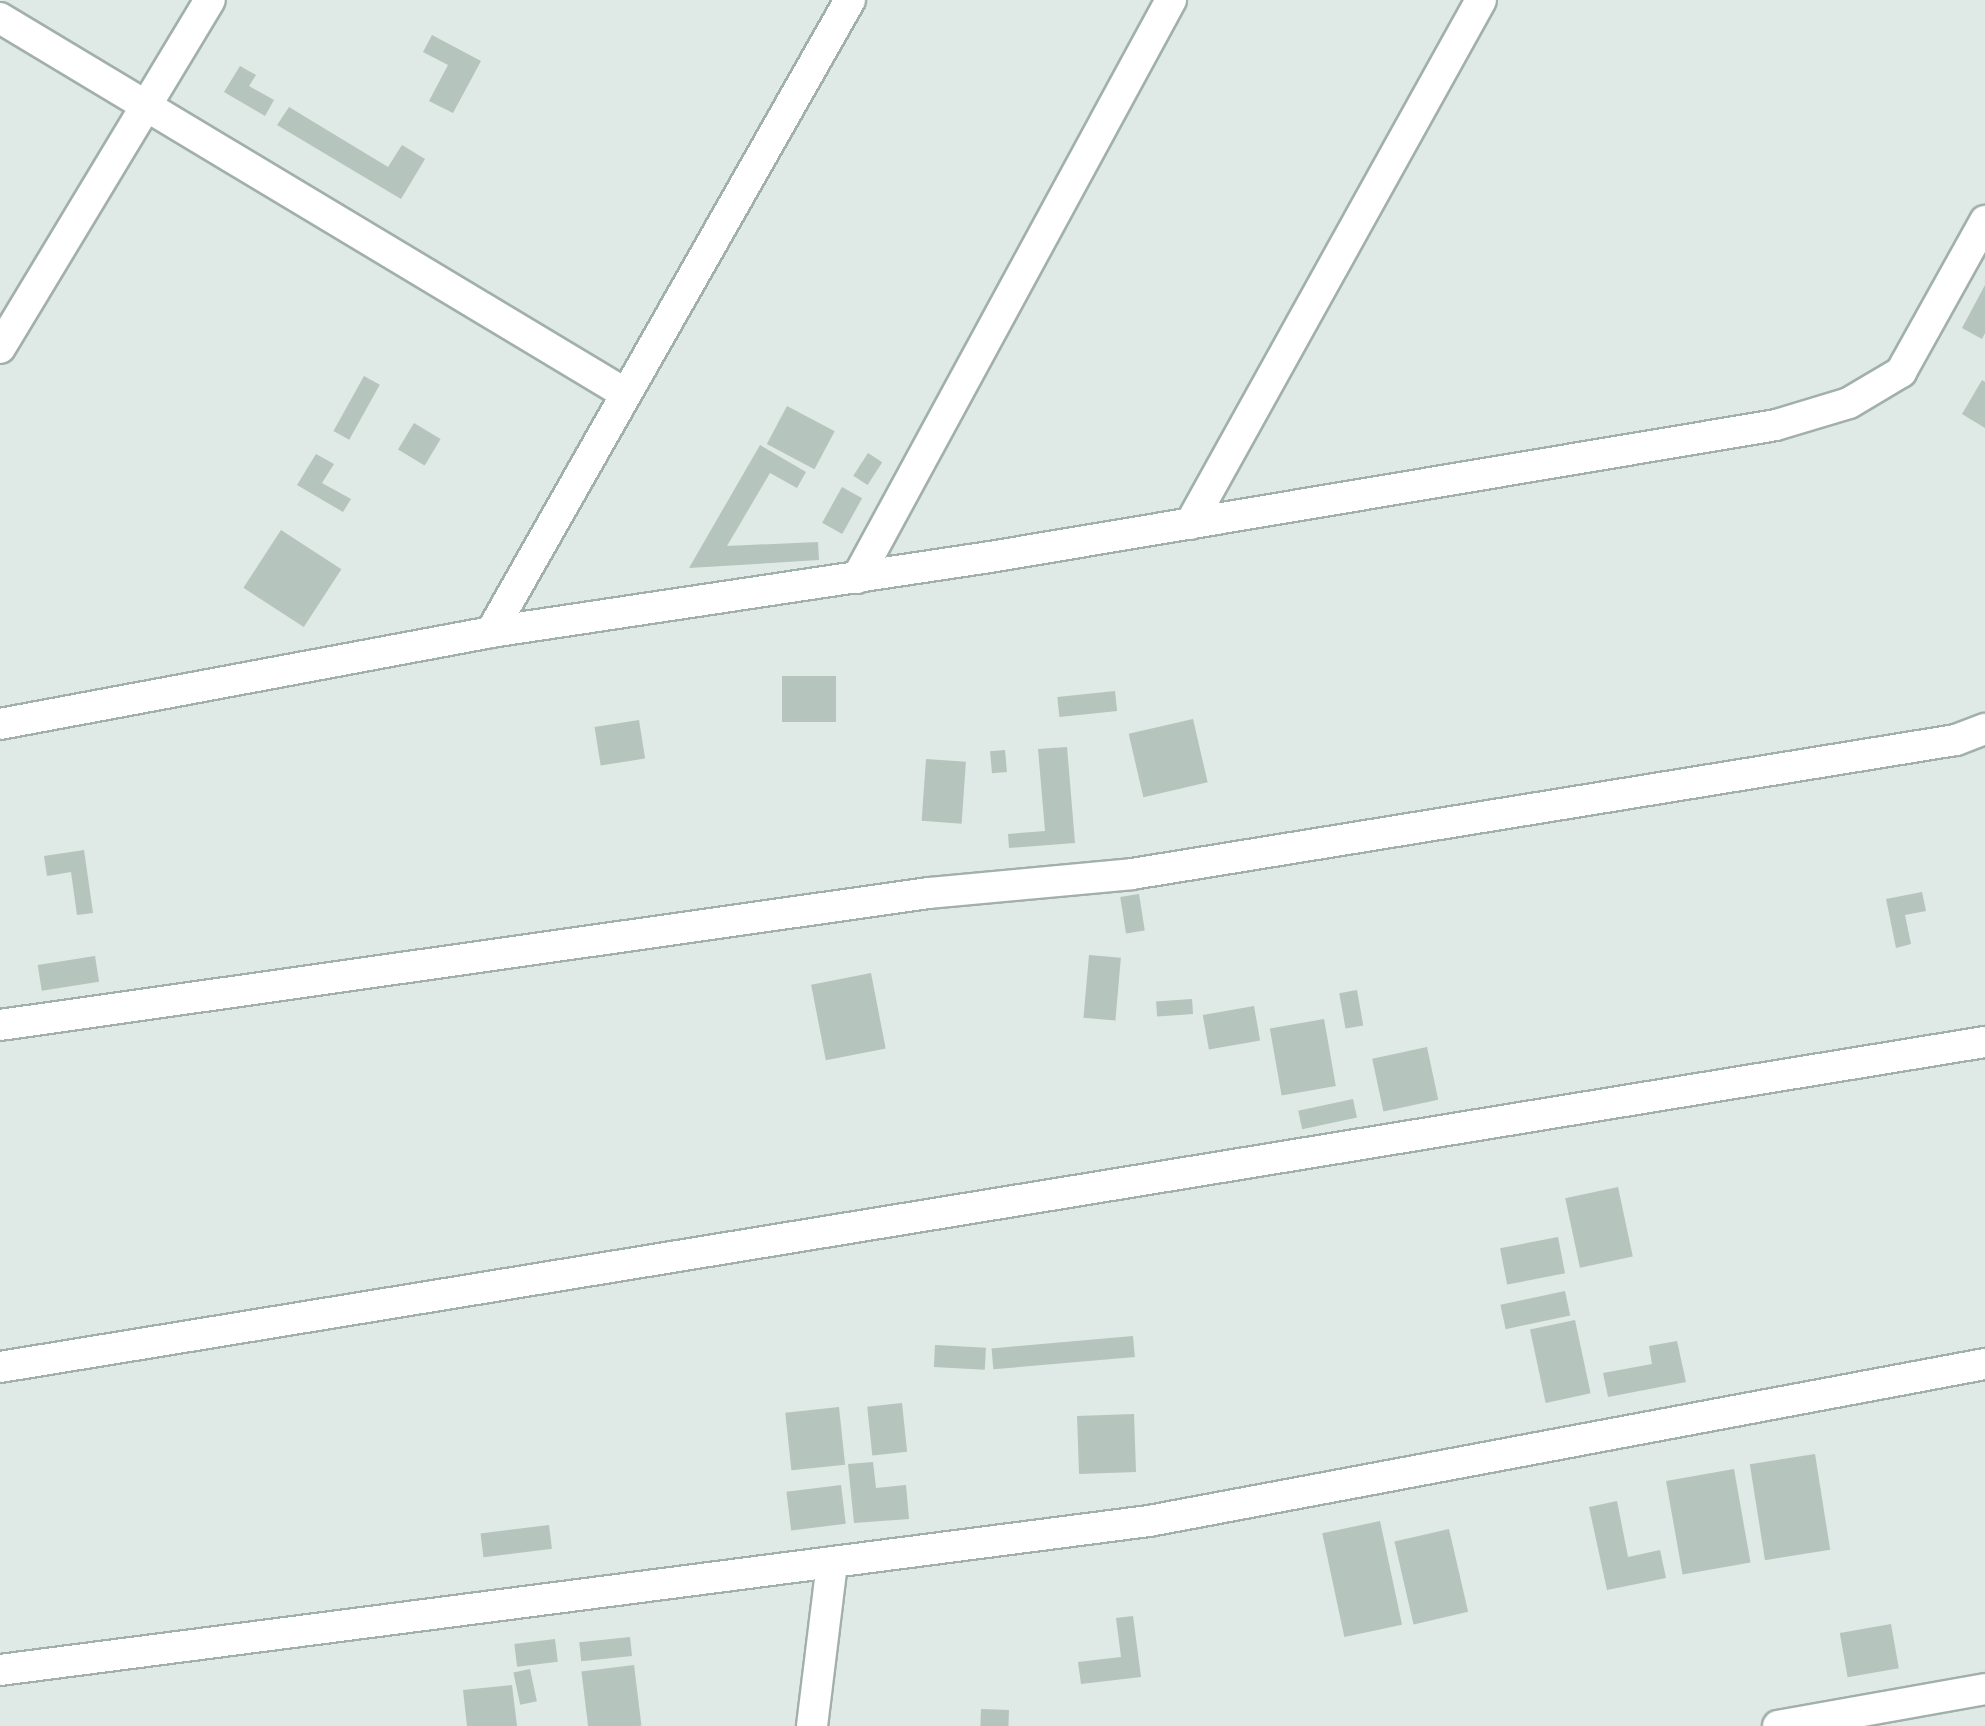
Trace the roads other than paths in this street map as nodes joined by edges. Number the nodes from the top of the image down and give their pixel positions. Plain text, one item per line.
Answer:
1 (210, 0) edge
2 (850, 0) edge
3 (1171, 0) edge
4 (1481, 0) edge
5 (0, 18) edge
6 (145, 108) junction
7 (1985, 220) edge
8 (0, 348) edge
9 (626, 394) junction
10 (1190, 524) junction
11 (856, 578) junction
12 (492, 632) junction
13 (0, 724) edge
14 (1985, 729) edge
15 (0, 1025) edge
16 (1985, 1042) edge
17 (1985, 1364) edge
18 (0, 1367) edge
19 (832, 1562) junction
20 (0, 1670) edge
21 (1985, 1689) edge
22 (812, 1726) edge
23 (1778, 1726) edge

1 - 6 street
2 - 9 street
3 - 11 street
4 - 10 street
5 - 6 street
6 - 8 street
6 - 9 street
7 - 10 street
9 - 12 street
10 - 11 street
11 - 12 street
12 - 13 street
14 - 15 street
16 - 18 street
17 - 19 street
19 - 20 street
19 - 22 street
21 - 23 street

